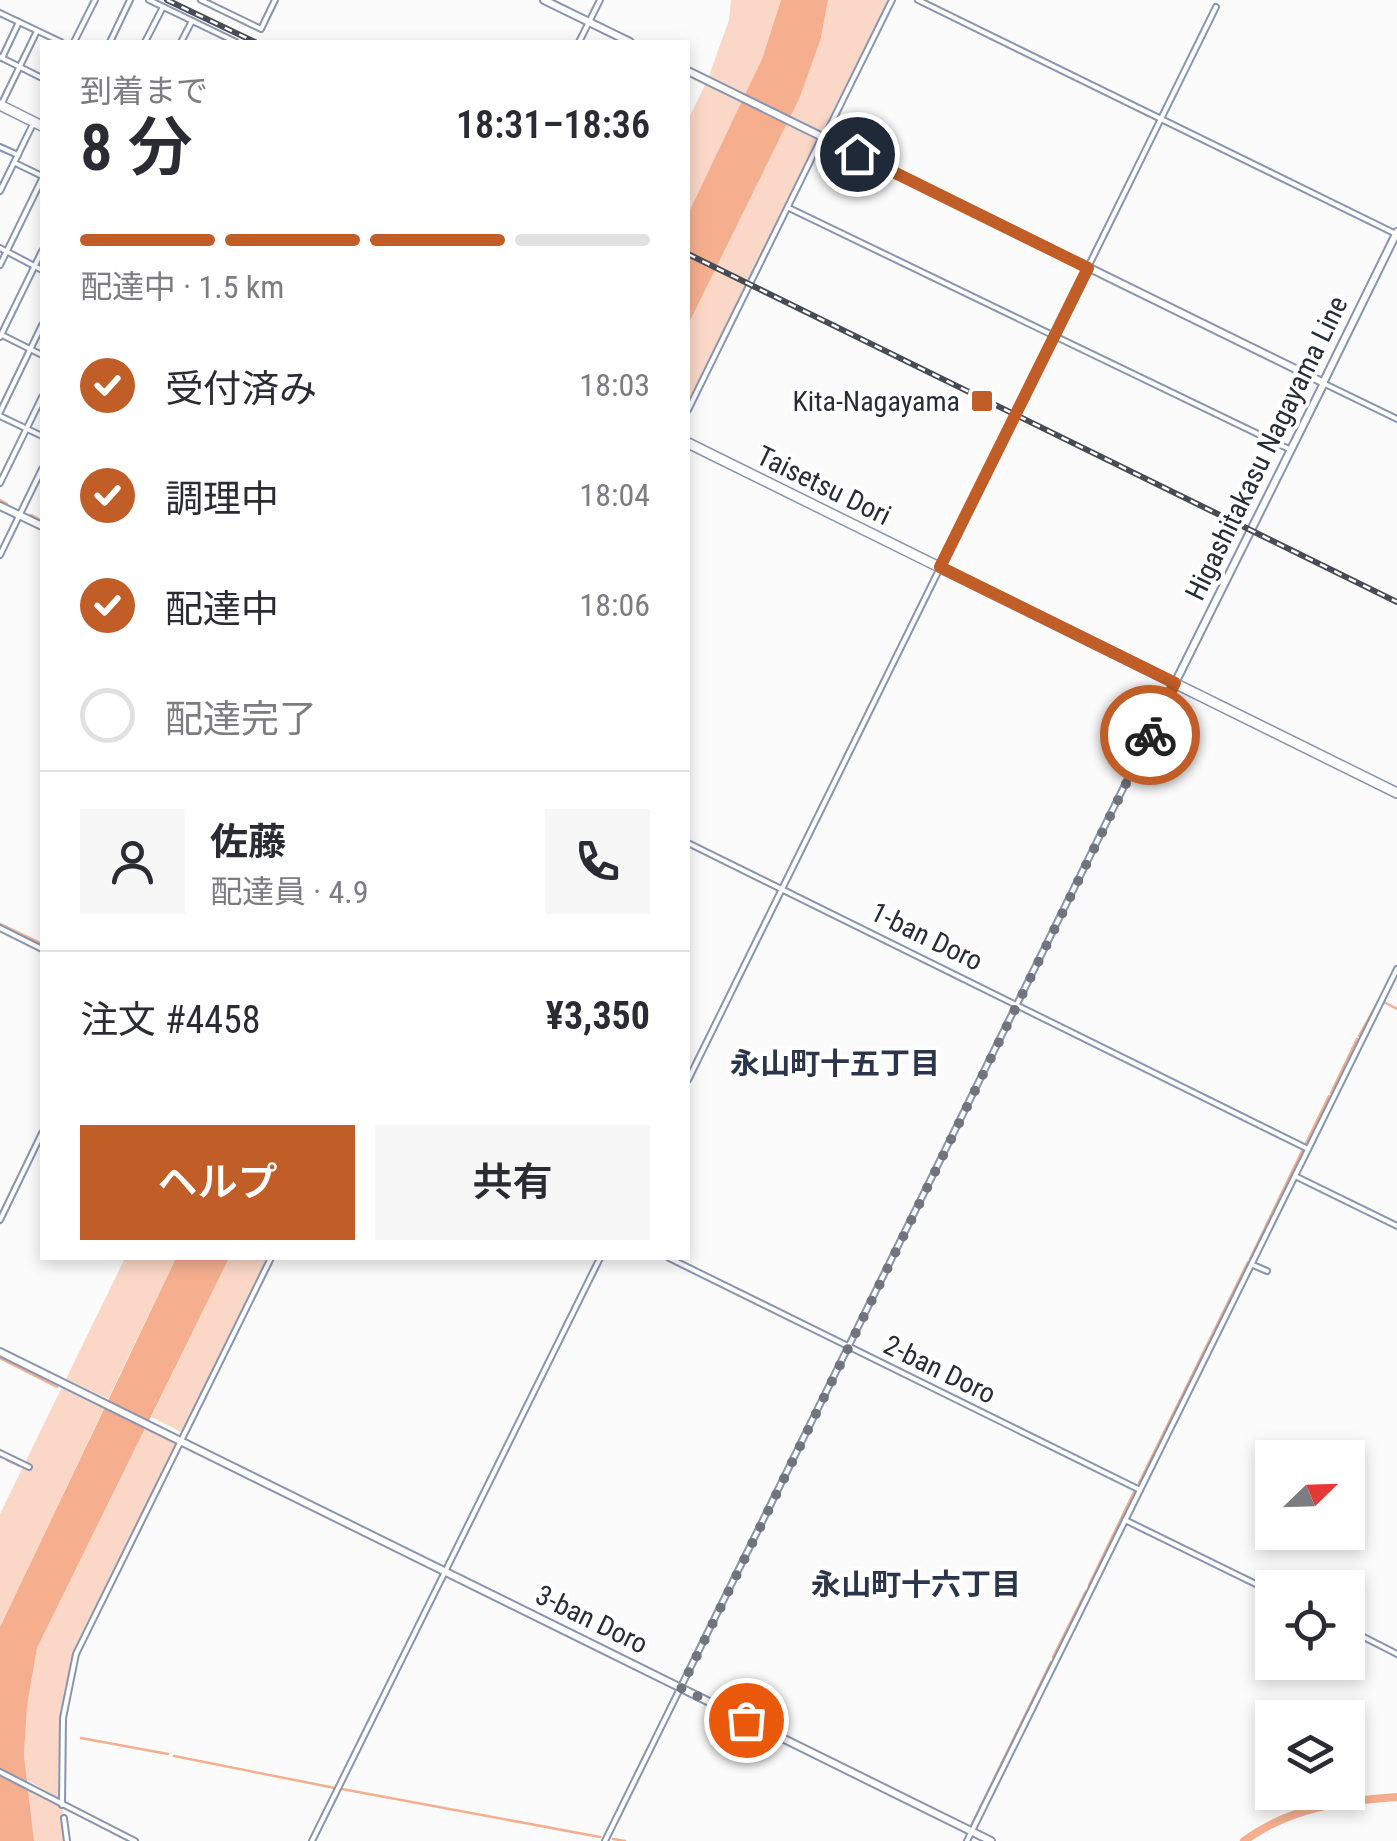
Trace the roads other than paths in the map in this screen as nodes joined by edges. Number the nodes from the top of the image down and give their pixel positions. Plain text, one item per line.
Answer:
1 (95, 0) edge
2 (130, 0) edge
3 (149, 0) edge
4 (201, 0) edge
5 (218, 0) edge
6 (275, 0) edge
7 (544, 0) edge
8 (600, 0) edge
9 (892, 0) edge
10 (918, 0) edge
11 (163, 7) junction
12 (215, 7) junction
13 (1216, 7) dead end
14 (0, 13) edge
15 (192, 21) junction
16 (19, 22) junction
17 (589, 22) junction
18 (37, 30) junction
19 (221, 35) junction
20 (57, 40) edge
21 (75, 40) edge
22 (111, 40) edge
23 (147, 40) edge
24 (182, 40) edge
25 (218, 40) edge
26 (232, 40) edge
27 (580, 40) edge
28 (626, 40) edge
29 (1, 58) edge
30 (20, 66) junction
31 (690, 72) edge
32 (40, 77) edge
33 (0, 105) edge
34 (1161, 119) junction
35 (38, 124) edge
36 (823, 138) junction
37 (0, 147) edge
38 (18, 156) junction
39 (14, 163) junction
40 (40, 177) edge
41 (40, 182) edge
42 (0, 190) edge
43 (789, 208) junction
44 (1396, 233) edge
45 (0, 248) edge
46 (7, 252) junction
47 (40, 255) edge
48 (0, 265) edge
49 (35, 266) junction
50 (1088, 268) junction
51 (40, 269) edge
52 (40, 329) edge
53 (0, 335) edge
54 (1054, 337) junction
55 (30, 349) junction
56 (40, 354) edge
57 (1323, 383) junction
58 (40, 400) edge
59 (690, 406) edge
60 (0, 414) edge
61 (1397, 420) edge
62 (27, 428) junction
63 (40, 435) edge
64 (690, 444) edge
65 (1290, 450) junction
66 (40, 473) edge
67 (0, 483) edge
68 (35, 484) junction
69 (40, 487) edge
70 (0, 506) edge
71 (20, 515) junction
72 (40, 525) edge
73 (0, 555) edge
74 (940, 567) junction
75 (1175, 683) junction
76 (1397, 793) edge
77 (690, 844) edge
78 (782, 890) junction
79 (0, 928) edge
80 (40, 948) edge
81 (1397, 969) edge
82 (1017, 1006) junction
83 (690, 1076) edge
84 (40, 1137) edge
85 (1308, 1149) junction
86 (1295, 1176) junction
87 (0, 1220) edge
88 (1397, 1226) edge
89 (269, 1260) edge
90 (599, 1260) edge
91 (673, 1260) edge
92 (1252, 1264) junction
93 (1267, 1271) dead end
94 (850, 1346) junction
95 (0, 1352) edge
96 (177, 1439) junction
97 (0, 1453) edge
98 (29, 1467) dead end
99 (1140, 1490) junction
100 (1125, 1520) junction
101 (444, 1572) junction
102 (1255, 1584) edge
103 (1365, 1638) edge
104 (1397, 1654) edge
105 (681, 1688) junction
106 (0, 1772) edge
107 (62, 1804) junction
108 (64, 1818) dead end
109 (972, 1832) junction
110 (67, 1841) edge
111 (135, 1841) edge
112 (312, 1841) edge
113 (605, 1841) edge
114 (967, 1841) edge
115 (991, 1841) edge

1 - 21 street
2 - 22 street
3 - 11 street
4 - 12 street
5 - 12 street
6 - 12 street
7 - 17 main road
8 - 17 street
9 - 36 street
10 - 34 street
11 - 15 street
11 - 23 street
13 - 34 street
14 - 16 street
15 - 19 street
15 - 24 street
16 - 18 street
16 - 29 street
17 - 27 street
17 - 28 main road
18 - 20 street
18 - 30 street
19 - 25 street
19 - 26 street
29 - 30 street
30 - 32 street
30 - 33 street
31 - 36 main road
33 - 35 highway
34 - 44 street
34 - 50 street
35 - 38 street
36 - 43 street
36 - 50 main road
37 - 38 street
38 - 39 street
39 - 40 street
39 - 42 street
41 - 46 street
43 - 54 street
43 - 59 street
44 - 57 main road, Higashitakasu Nagayama Line
45 - 46 street
46 - 48 street
46 - 49 street
47 - 49 street
49 - 51 street
49 - 53 street
50 - 54 street
50 - 57 main road
52 - 55 street
53 - 55 street
54 - 65 street
54 - 74 street
55 - 56 street
55 - 60 street
57 - 61 street
57 - 65 main road, Higashitakasu Nagayama Line
58 - 62 street
60 - 62 street
62 - 63 street
62 - 67 street
64 - 74 highway, Taisetsu Dori
65 - 75 main road, Higashitakasu Nagayama Line
66 - 68 street
68 - 69 street
68 - 71 street
70 - 71 main road
71 - 72 main road
71 - 73 street
74 - 75 highway, Taisetsu Dori
74 - 78 street
75 - 76 highway, Taisetsu Dori
75 - 82 street
77 - 78 street, 1-ban Doro
78 - 82 street, 1-ban Doro
78 - 83 street
79 - 80 street
81 - 85 street
82 - 85 street, 1-ban Doro
82 - 94 street
84 - 87 street
85 - 86 street
86 - 88 street
86 - 92 street
89 - 96 street
90 - 101 street
91 - 94 street, 2-ban Doro
92 - 93 street
92 - 99 street
94 - 99 street, 2-ban Doro
94 - 105 street
95 - 96 main road, 3-ban Doro
96 - 101 main road, 3-ban Doro
96 - 107 street
97 - 98 street
99 - 100 street
100 - 102 street
100 - 109 street
101 - 105 main road, 3-ban Doro
101 - 112 street
103 - 104 street
105 - 109 main road, 3-ban Doro
105 - 113 street
106 - 107 street
107 - 111 street
108 - 110 street
109 - 114 street
109 - 115 main road, 3-ban Doro

